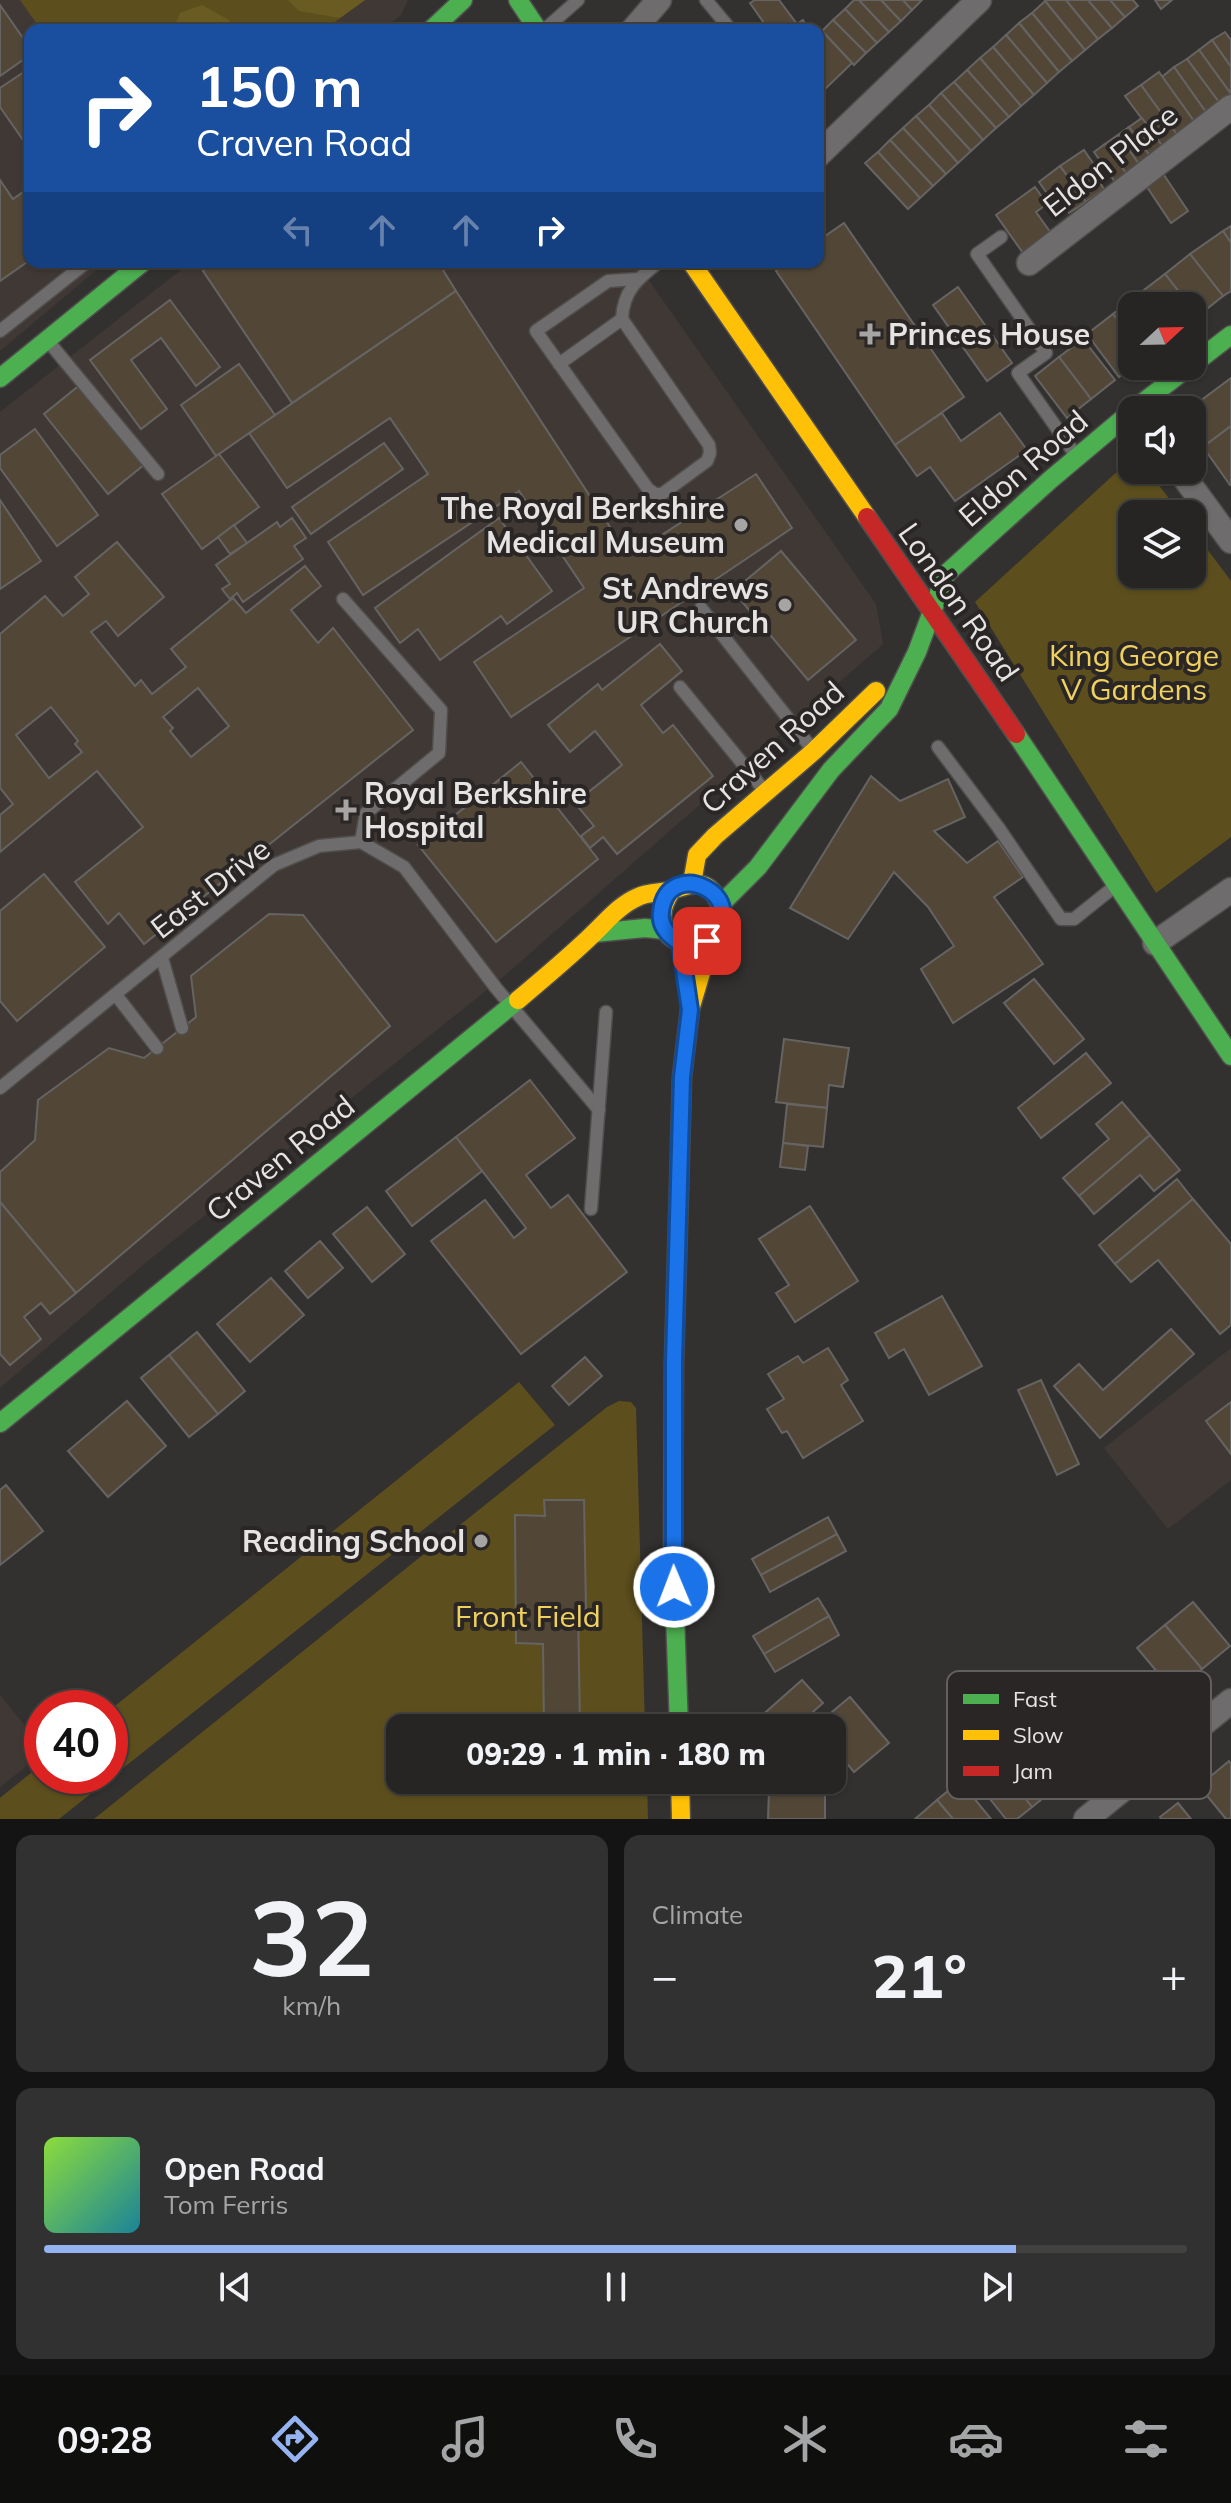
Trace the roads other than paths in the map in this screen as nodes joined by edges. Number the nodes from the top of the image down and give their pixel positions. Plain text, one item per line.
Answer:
1 (463, 0) edge
2 (518, 0) edge
3 (578, 0) edge
4 (659, 0) edge
5 (706, 0) edge
6 (979, 0) edge
7 (437, 24) edge
8 (534, 24) edge
9 (551, 24) edge
10 (638, 24) edge
11 (726, 24) edge
12 (1231, 107) edge
13 (824, 149) edge
14 (1001, 237) dead end
15 (1029, 263) dead end
16 (79, 268) edge
17 (135, 268) edge
18 (651, 268) edge
19 (700, 268) edge
20 (636, 279) junction
21 (622, 319) junction
22 (0, 331) edge
23 (1231, 335) edge
24 (46, 339) junction
25 (1206, 354) edge
26 (559, 364) junction
27 (0, 378) edge
28 (1172, 380) edge
29 (1152, 396) edge
30 (1118, 423) edge
31 (1077, 457) junction
32 (158, 474) dead end
33 (1189, 484) edge
34 (1231, 541) edge
35 (343, 599) dead end
36 (701, 608) dead end
37 (931, 611) junction
38 (909, 668) junction
39 (680, 687) dead end
40 (938, 747) dead end
41 (814, 751) junction
42 (831, 770) junction
43 (766, 792) junction
44 (361, 842) junction
45 (692, 883) junction
46 (1116, 885) junction
47 (672, 890) junction
48 (1231, 890) edge
49 (721, 904) junction
50 (665, 930) junction
51 (594, 933) junction
52 (712, 936) junction
53 (1155, 943) junction
54 (682, 956) junction
55 (162, 958) junction
56 (116, 995) junction
57 (511, 1006) junction
58 (690, 1010) junction
59 (606, 1012) dead end
60 (182, 1028) dead end
61 (157, 1048) dead end
62 (1231, 1056) edge
63 (0, 1088) edge
64 (599, 1110) junction
65 (591, 1209) dead end
66 (0, 1423) edge
67 (1231, 1701) edge
68 (679, 1714) edge
69 (1211, 1717) edge
70 (680, 1794) edge
71 (1111, 1799) edge
72 (681, 1819) edge
73 (1086, 1819) edge

1 - 7 street
2 - 8 street
3 - 9 lane
4 - 10 street
5 - 11 lane
6 - 13 street
12 - 15 street, Eldon Place
14 - 31 lane
16 - 22 lane
17 - 24 street
18 - 20 lane
19 - 37 street, London Road
20 - 21 lane
20 - 26 lane
21 - 26 lane
21 - 26 lane
23 - 25 street, Eldon Road
24 - 27 street
24 - 32 lane
28 - 29 street, Eldon Road
30 - 31 street, Eldon Road
31 - 37 street, Eldon Road
33 - 34 street
35 - 44 lane
36 - 41 lane
37 - 38 street, Craven Road
37 - 46 street, London Road
38 - 41 street, Craven Road
38 - 42 street, Craven Road
39 - 43 lane
40 - 46 lane
41 - 42 lane
41 - 43 street, Craven Road
42 - 49 street, Craven Road
43 - 45 street, Craven Road
44 - 55 lane, East Drive
44 - 57 lane
45 - 47 street, Craven Road
45 - 49 street
46 - 53 street, London Road
47 - 50 street
47 - 51 street, Craven Road
48 - 53 street
49 - 52 street, Craven Road
50 - 51 street
50 - 54 street
51 - 57 street, Craven Road
52 - 54 street
52 - 58 street, Craven Road
53 - 62 street, London Road
54 - 58 street
55 - 56 lane, East Drive
55 - 60 lane
56 - 61 lane
56 - 63 lane, East Drive
57 - 64 lane
57 - 66 street, Craven Road
58 - 68 street
59 - 64 lane
64 - 65 lane
67 - 69 street
70 - 72 street
71 - 73 street

